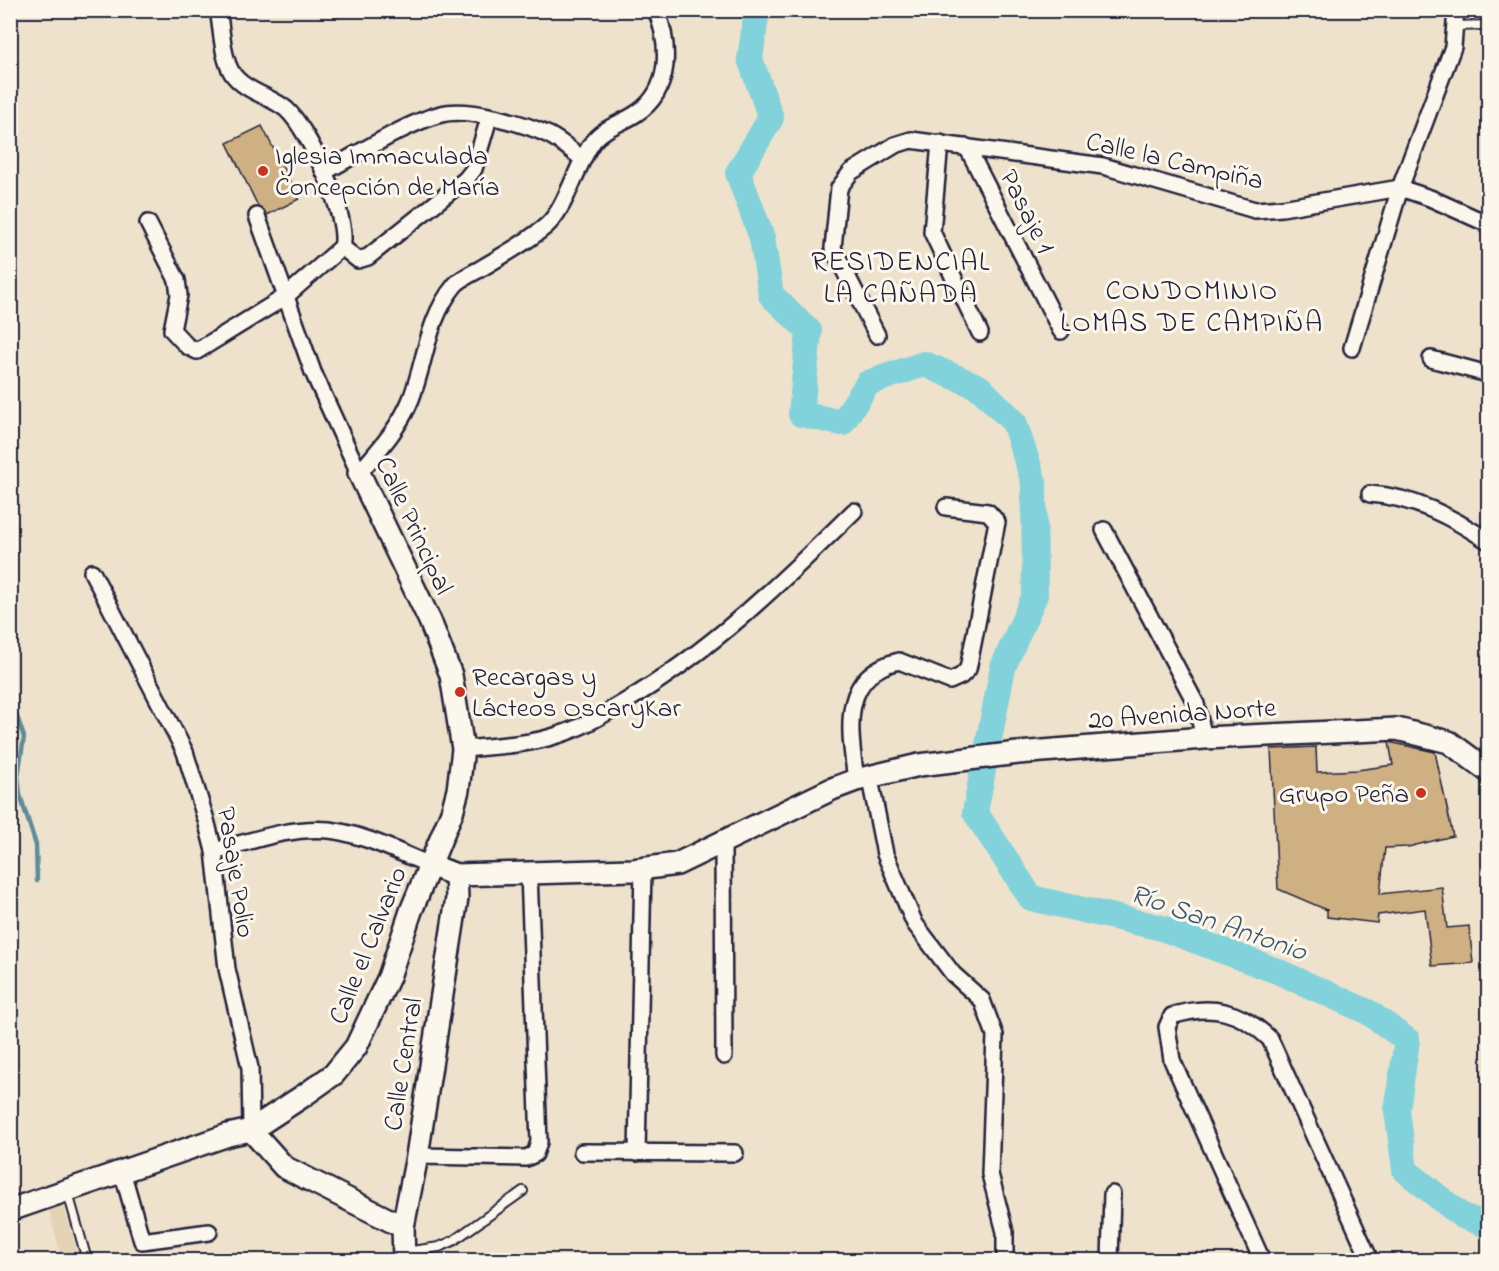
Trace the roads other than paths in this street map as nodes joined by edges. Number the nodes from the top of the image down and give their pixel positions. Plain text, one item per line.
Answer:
1 (218, 10) edge
2 (656, 10) edge
3 (1456, 18) edge
4 (1488, 25) edge
5 (489, 118) junction
6 (940, 143) junction
7 (967, 147) junction
8 (583, 159) junction
9 (324, 172) junction
10 (1400, 188) junction
11 (257, 216) dead end
12 (148, 223) dead end
13 (1488, 224) edge
14 (342, 247) junction
15 (285, 297) junction
16 (1061, 331) dead end
17 (980, 333) dead end
18 (877, 335) dead end
19 (1352, 348) dead end
20 (1431, 359) dead end
21 (1488, 374) edge
22 (359, 473) junction
23 (1370, 494) dead end
24 (946, 507) dead end
25 (854, 510) dead end
26 (1104, 530) dead end
27 (1488, 541) edge
28 (92, 572) dead end
29 (1204, 738) junction
30 (464, 749) junction
31 (1488, 771) edge
32 (866, 781) junction
33 (723, 843) junction
34 (214, 851) junction
35 (430, 865) junction
36 (643, 869) junction
37 (529, 873) junction
38 (456, 875) junction
39 (724, 1056) dead end
40 (251, 1130) junction
41 (582, 1152) dead end
42 (735, 1153) dead end
43 (637, 1154) junction
44 (417, 1156) junction
45 (122, 1171) junction
46 (68, 1190) junction
47 (523, 1191) dead end
48 (1112, 1194) dead end
49 (10, 1210) edge
50 (403, 1227) junction
51 (209, 1232) dead end
52 (404, 1256) edge
53 (87, 1260) edge
54 (1005, 1260) edge
55 (1110, 1260) edge
56 (1262, 1260) edge
57 (1370, 1260) edge

1 - 9 street
2 - 8 street
3 - 4 lane
3 - 10 street
5 - 8 street
5 - 9 street
5 - 14 street
6 - 7 street, Calle la Campiña
6 - 17 street
6 - 18 street, Calle la Campiña
7 - 10 street, Calle la Campiña
7 - 16 street, Pasaje 1
8 - 22 street
9 - 14 street
10 - 13 street, Calle la Campiña
10 - 19 street
11 - 15 street, Calle Principal
12 - 15 street
14 - 15 street
15 - 22 street, Calle Principal
20 - 21 street
22 - 30 street, Calle Principal
23 - 27 street
24 - 32 street
25 - 30 street
26 - 29 street
28 - 34 street, Pasaje Polio
29 - 31 street, 20 Avenida Norte
29 - 32 street, 20 Avenida Norte
30 - 35 street, Calle Principal
32 - 33 street, Calle el Calvario
32 - 54 street
33 - 36 street, Calle el Calvario
33 - 39 street
34 - 35 street
34 - 40 street, Pasaje Polio
35 - 38 street, Calle el Calvario
35 - 40 street, Calle el Calvario
36 - 37 street, Calle el Calvario
36 - 43 street
37 - 38 street, Calle el Calvario
37 - 44 street
38 - 44 street, Calle Central
40 - 45 street, Calle el Calvario
40 - 50 street
41 - 43 street
42 - 43 street
44 - 50 street, Calle Central
45 - 46 street, Calle el Calvario
45 - 51 street
46 - 49 street, Calle el Calvario
46 - 53 lane
47 - 52 lane
48 - 55 street
50 - 52 street, Calle Central
56 - 57 street

